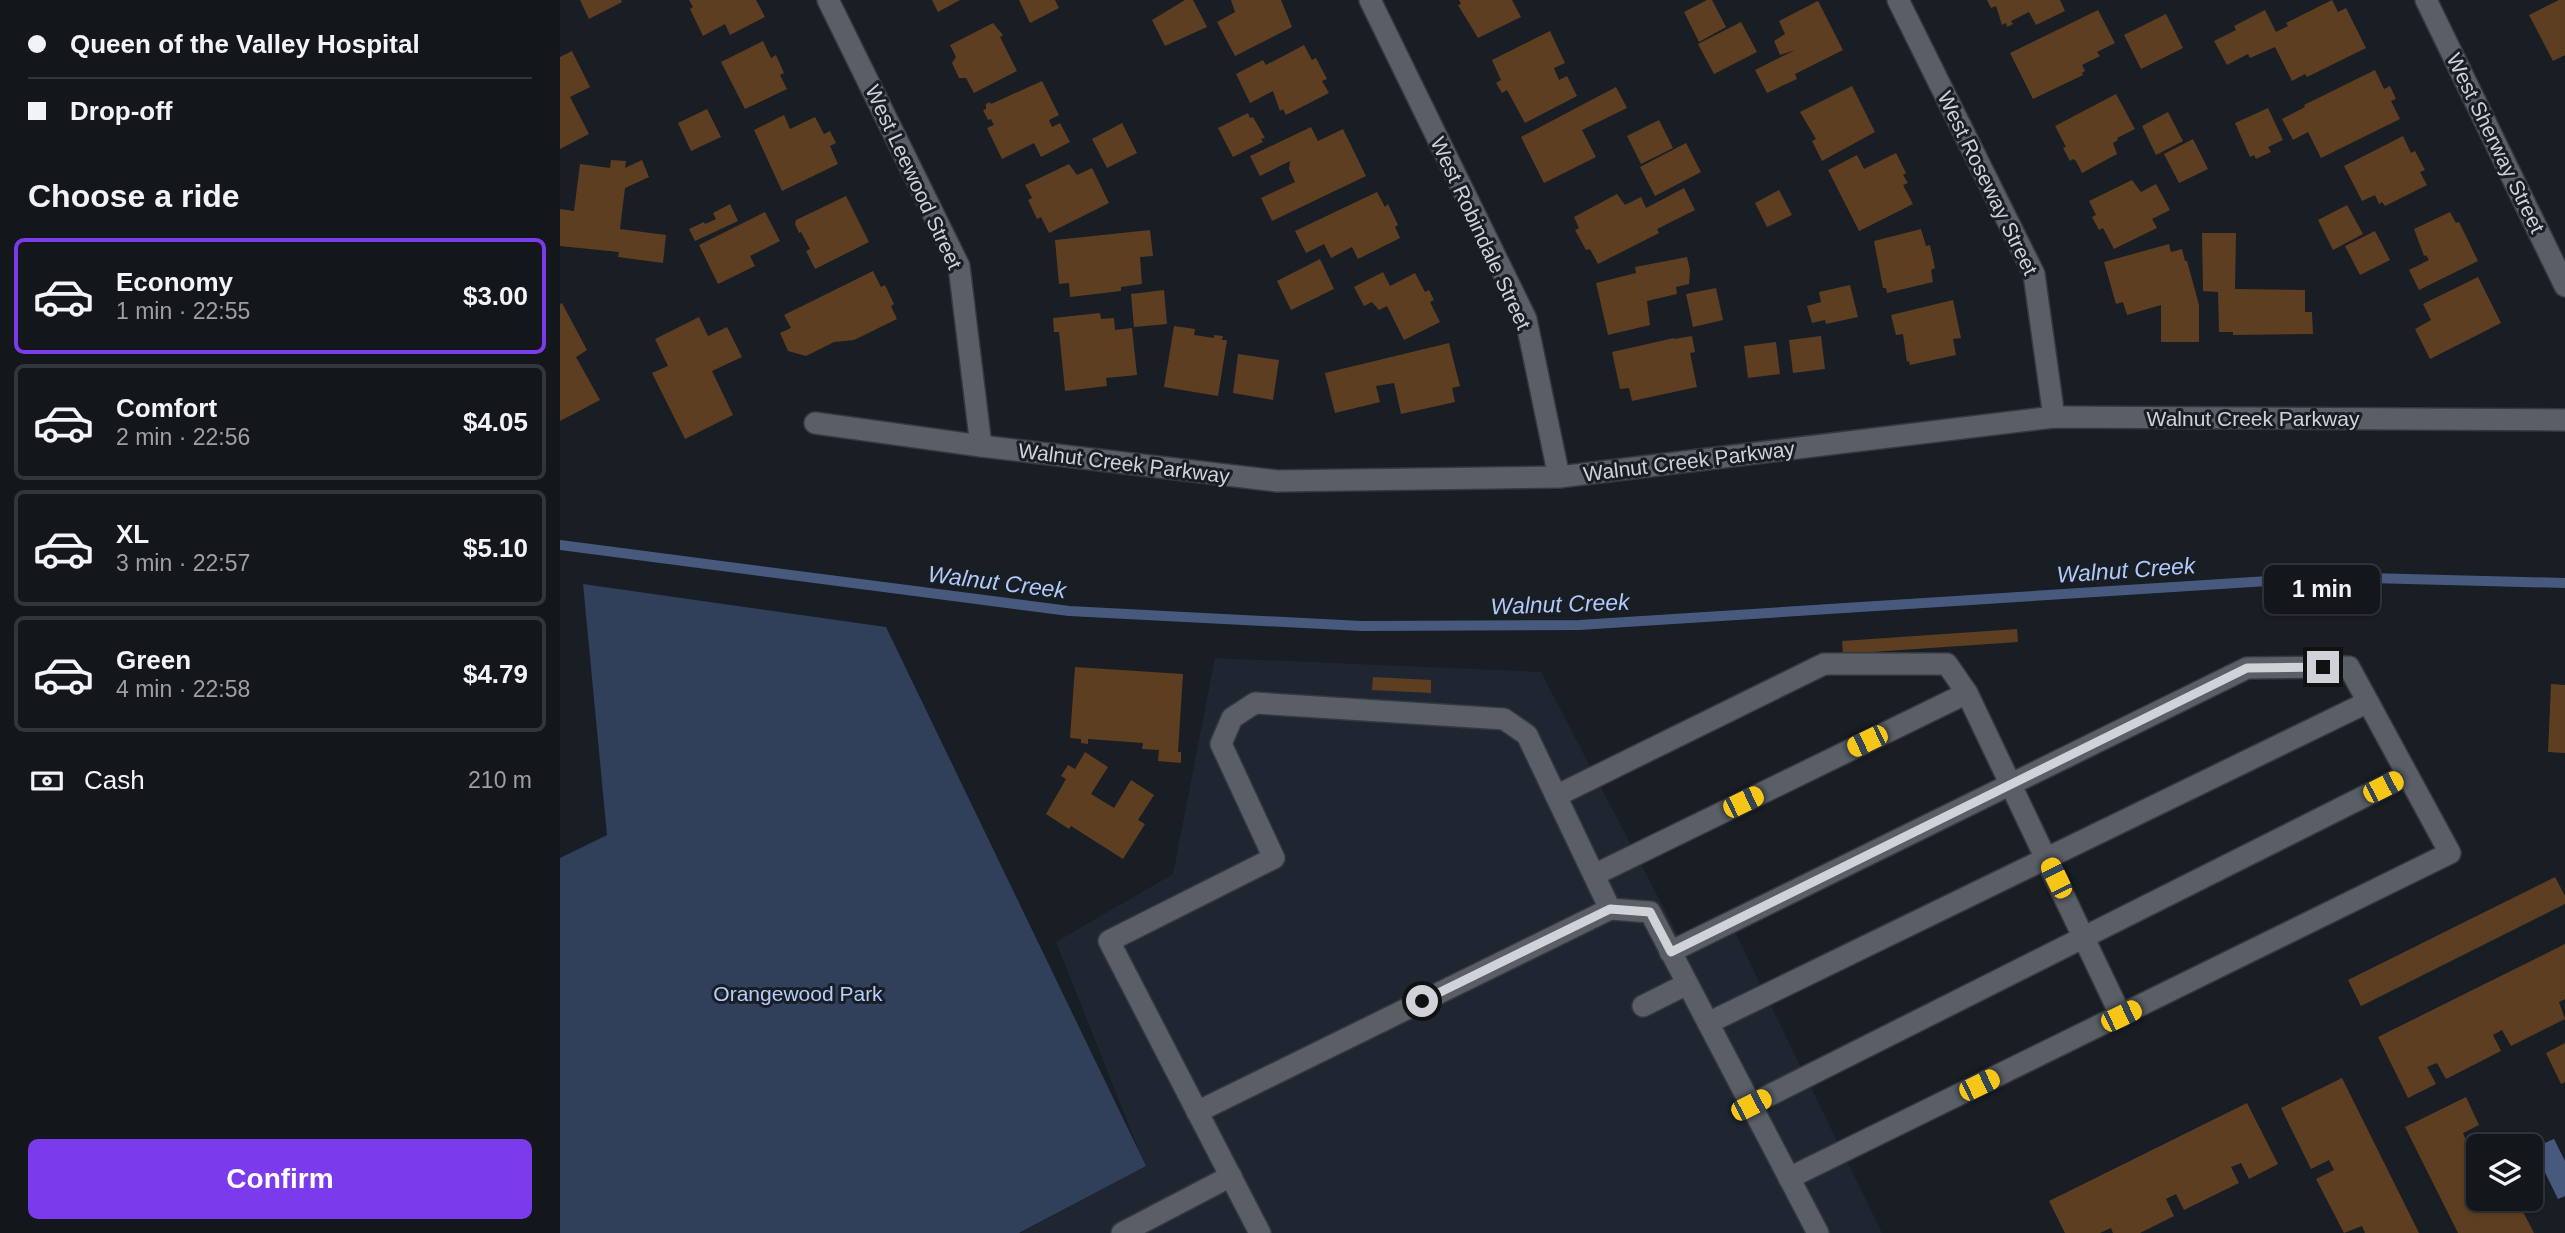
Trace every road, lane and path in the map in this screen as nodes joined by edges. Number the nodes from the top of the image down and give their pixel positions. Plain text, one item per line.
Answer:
1 (828, 0) edge
2 (1370, 0) edge
3 (1898, 0) edge
4 (2426, 0) edge
5 (2565, 286) edge
6 (2054, 417) junction
7 (2565, 419) edge
8 (815, 423) dead end
9 (981, 446) junction
10 (1559, 477) junction
11 (1967, 693) junction
12 (2368, 702) junction
13 (2407, 775) junction
14 (2010, 785) junction
15 (1556, 796) junction
16 (2046, 859) junction
17 (1594, 875) junction
18 (1610, 909) junction
19 (2084, 937) junction
20 (1671, 952) junction
21 (1687, 984) junction
22 (1643, 1006) dead end
23 (2121, 1016) junction
24 (1708, 1023) junction
25 (1751, 1105) junction
26 (1197, 1112) junction
27 (1231, 1176) junction
28 (1789, 1178) junction
29 (1122, 1233) edge
30 (1260, 1233) edge
31 (1818, 1233) edge

1 - 9 street, West Leewood Street
2 - 10 street, West Robindale Street
3 - 6 street, West Roseway Street
4 - 5 street, West Sherway Street
6 - 7 street, Walnut Creek Parkway
6 - 10 street, Walnut Creek Parkway
8 - 9 street, Walnut Creek Parkway
9 - 10 street, Walnut Creek Parkway
11 - 14 street
11 - 15 street
11 - 17 street
12 - 13 street
12 - 14 street
12 - 16 street
13 - 19 street
13 - 23 street
14 - 16 street
14 - 20 street
15 - 17 street
15 - 26 street
16 - 19 street
16 - 24 street
17 - 18 street
18 - 20 street
18 - 26 street
19 - 23 street
19 - 25 street
20 - 21 street
21 - 22 street
21 - 24 street
23 - 28 street
24 - 25 street
25 - 28 street
26 - 27 street
27 - 29 street
27 - 30 street
28 - 31 street

